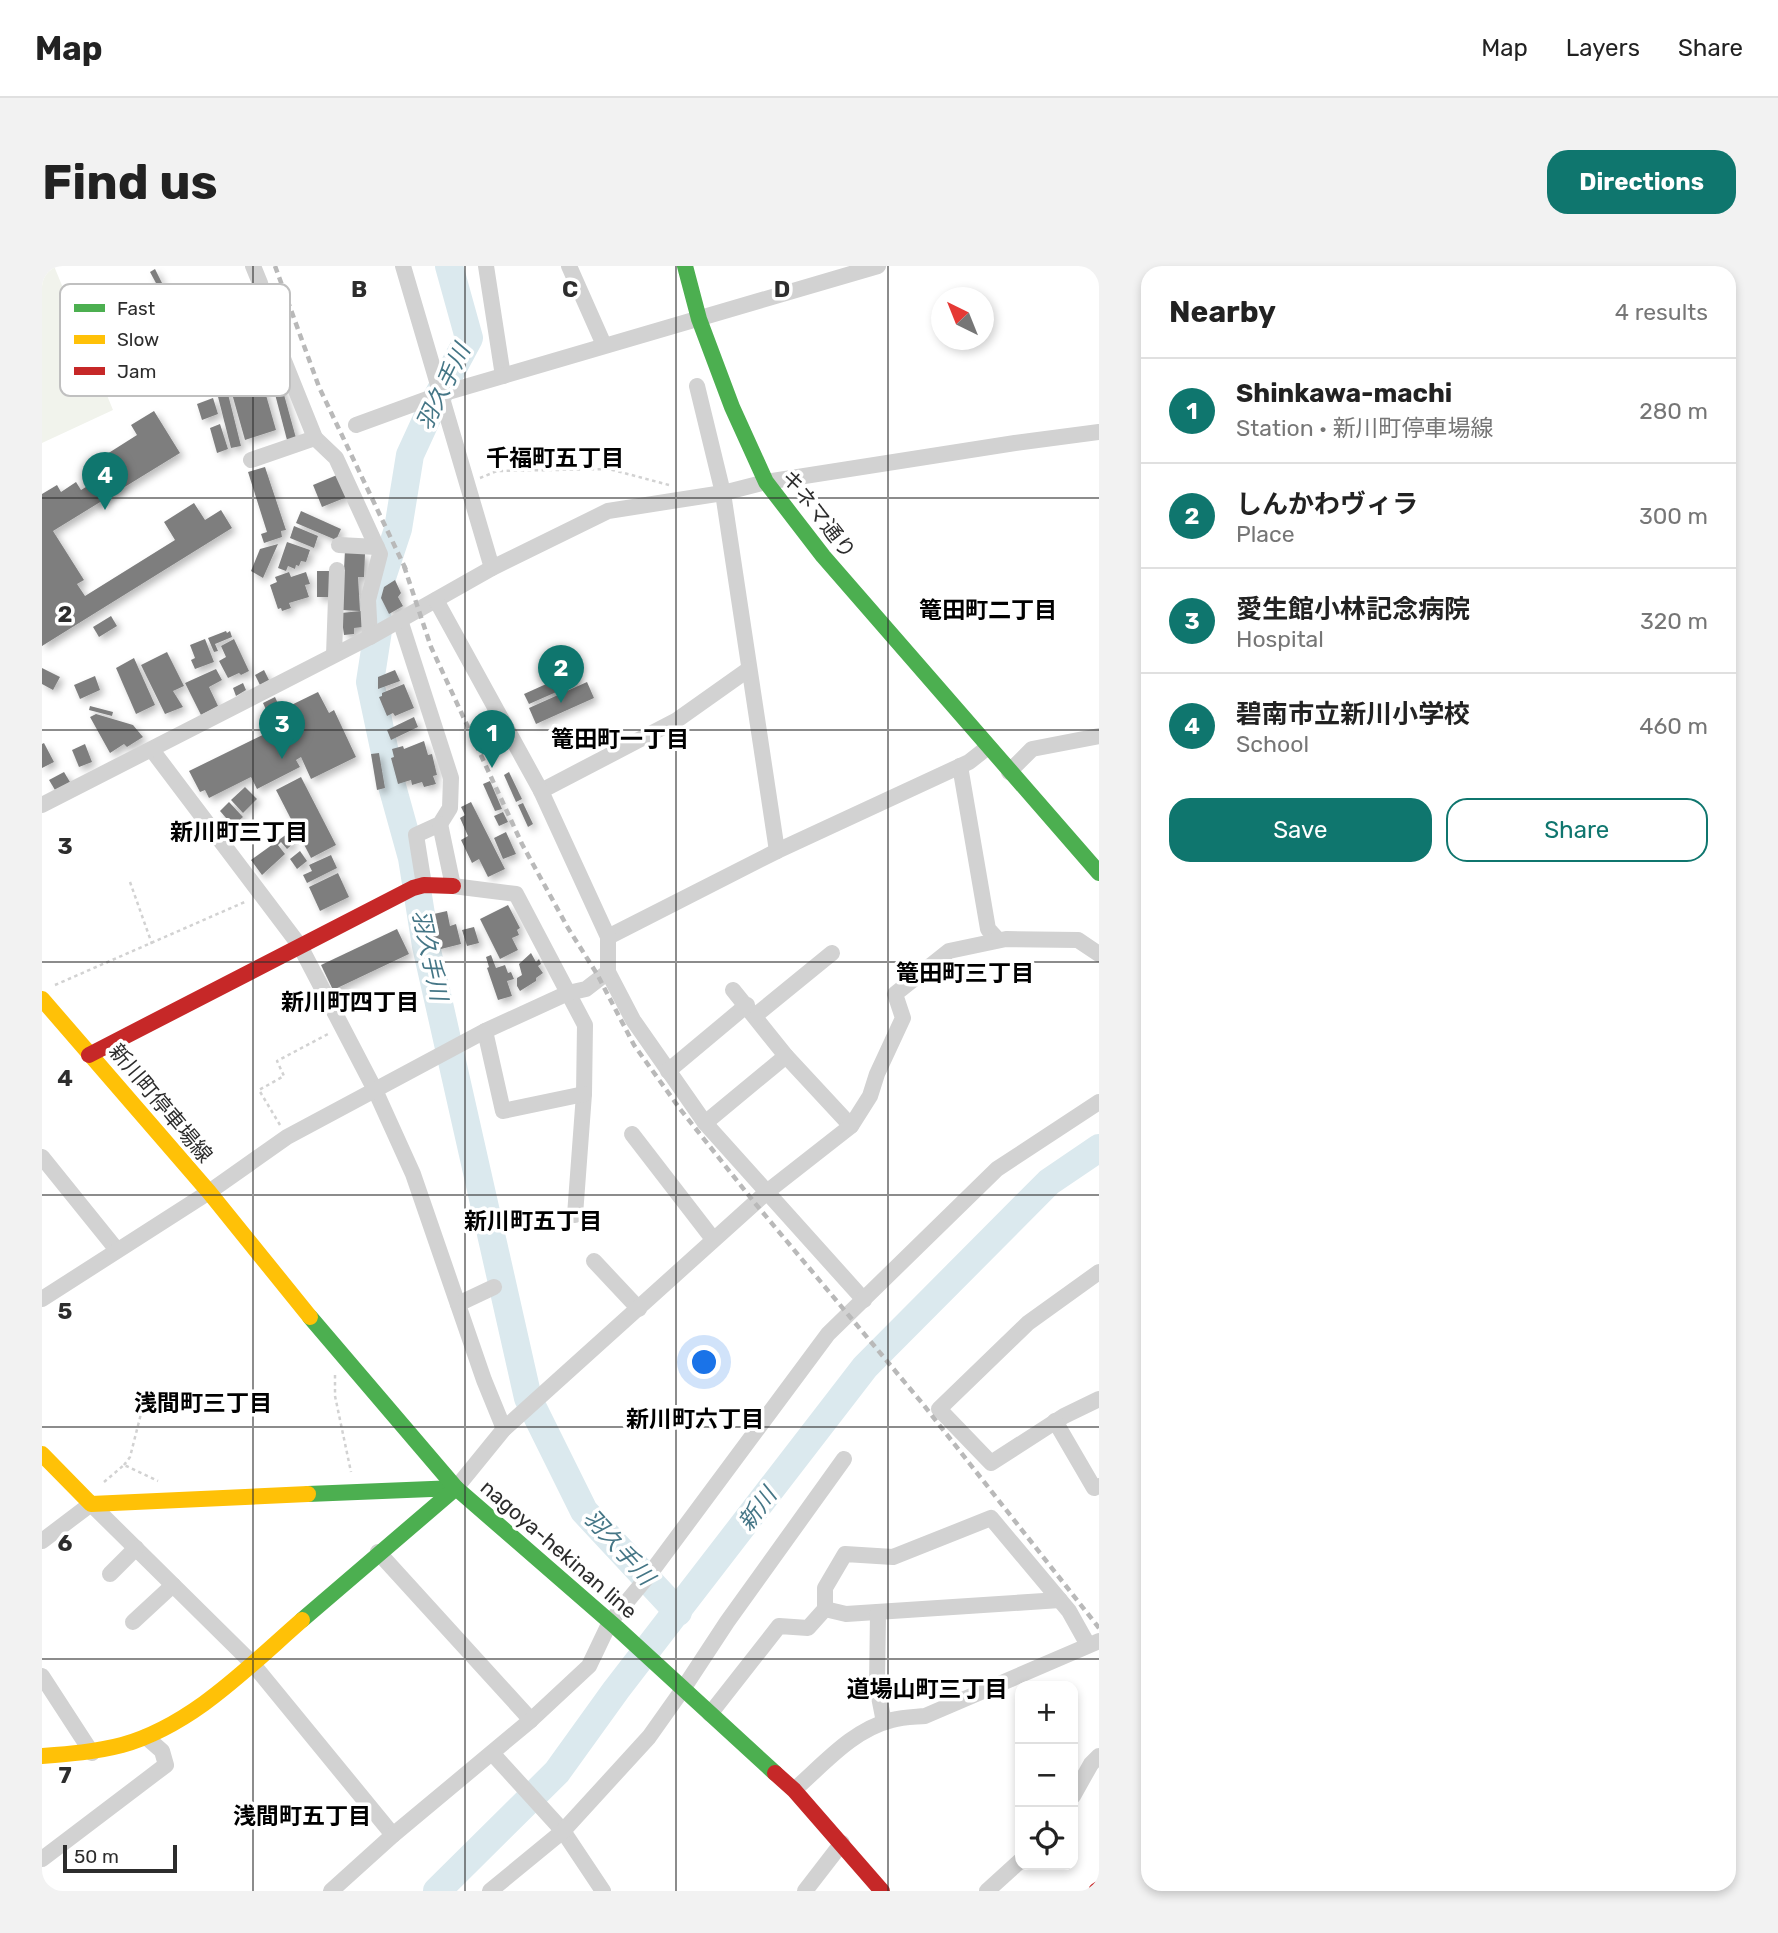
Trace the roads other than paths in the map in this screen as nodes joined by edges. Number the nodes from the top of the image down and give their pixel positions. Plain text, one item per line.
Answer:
1 (253, 266) edge
2 (403, 266) edge
3 (486, 266) edge
4 (569, 266) edge
5 (685, 266) edge
6 (878, 266) edge
7 (260, 284) edge
8 (699, 319) junction
9 (604, 345) junction
10 (290, 376) edge
11 (503, 376) junction
12 (697, 386) dead end
13 (441, 394) junction
14 (356, 425) dead end
15 (1099, 432) edge
16 (315, 438) junction
17 (251, 460) dead end
18 (766, 482) junction
19 (723, 493) junction
20 (339, 544) dead end
21 (377, 547) junction
22 (492, 569) junction
23 (337, 570) dead end
24 (436, 600) junction
25 (400, 620) junction
26 (370, 637) junction
27 (334, 655) junction
28 (748, 669) junction
29 (1099, 736) edge
30 (988, 747) junction
31 (152, 750) junction
32 (960, 766) junction
33 (1009, 772) junction
34 (541, 790) junction
35 (42, 805) edge
36 (440, 824) junction
37 (777, 851) junction
38 (1099, 873) edge
39 (424, 884) junction
40 (453, 886) junction
41 (608, 937) junction
42 (998, 940) junction
43 (300, 946) junction
44 (832, 953) dead end
45 (1099, 954) edge
46 (608, 972) junction
47 (733, 990) dead end
48 (568, 993) junction
49 (42, 999) edge
50 (751, 1010) junction
51 (485, 1031) junction
52 (89, 1055) junction
53 (786, 1056) junction
54 (668, 1071) junction
55 (374, 1090) junction
56 (584, 1094) junction
57 (1099, 1102) edge
58 (705, 1123) junction
59 (851, 1126) junction
60 (632, 1135) dead end
61 (42, 1157) edge
62 (768, 1191) junction
63 (209, 1192) junction
64 (575, 1215) dead end
65 (713, 1239) junction
66 (117, 1250) junction
67 (594, 1261) dead end
68 (1099, 1272) edge
69 (494, 1287) dead end
70 (42, 1299) edge
71 (864, 1300) junction
72 (458, 1304) junction
73 (639, 1309) junction
74 (1099, 1399) edge
75 (1055, 1422) junction
76 (504, 1429) junction
77 (42, 1454) edge
78 (844, 1460) dead end
79 (1099, 1486) edge
80 (456, 1488) junction
81 (91, 1504) junction
82 (42, 1541) edge
83 (136, 1548) junction
84 (378, 1552) junction
85 (110, 1574) dead end
86 (173, 1585) junction
87 (1060, 1600) junction
88 (825, 1609) junction
89 (878, 1612) junction
90 (133, 1622) dead end
91 (614, 1625) junction
92 (1094, 1643) edge
93 (252, 1663) junction
94 (42, 1676) edge
95 (680, 1686) junction
96 (710, 1714) junction
97 (531, 1720) junction
98 (884, 1722) junction
99 (146, 1737) junction
100 (92, 1753) junction
101 (493, 1754) junction
102 (42, 1756) edge
103 (1099, 1756) edge
104 (1078, 1787) edge
105 (794, 1790) junction
106 (562, 1831) junction
107 (393, 1836) junction
108 (842, 1843) junction
109 (42, 1859) edge
110 (1015, 1866) edge
111 (331, 1891) edge
112 (490, 1891) edge
113 (603, 1891) edge
114 (805, 1891) edge
115 (882, 1891) edge
116 (987, 1891) edge

1 - 7 street
2 - 13 street
3 - 11 street
4 - 9 street
5 - 8 main road, キネマ通り
6 - 8 street
8 - 9 street
8 - 18 main road, キネマ通り
9 - 11 street
10 - 16 street
11 - 13 street
12 - 19 street
13 - 14 street
13 - 22 street
15 - 18 street
16 - 17 street
16 - 21 street
18 - 19 street
18 - 30 main road, キネマ通り
19 - 22 street
19 - 28 street
20 - 21 street
21 - 26 street
22 - 24 street
23 - 27 street
24 - 25 street
24 - 34 street
25 - 26 street
25 - 36 street
26 - 27 street
27 - 31 street
28 - 34 street
28 - 37 street
29 - 33 street
30 - 32 street
30 - 33 main road, キネマ通り
31 - 35 street
31 - 43 street
32 - 37 street
32 - 42 street
33 - 38 main road, キネマ通り
34 - 41 street
36 - 39 street
36 - 40 street
37 - 41 street
39 - 40 main road
39 - 43 main road, 新川町停車場線
40 - 48 street
41 - 46 street
42 - 45 street
42 - 59 street
43 - 52 main road, 新川町停車場線
43 - 55 street
44 - 50 street
46 - 48 street
46 - 54 street
47 - 50 street
48 - 51 street
48 - 56 street
49 - 52 main road
50 - 53 street
50 - 54 street
51 - 55 street
51 - 56 street
52 - 63 main road, 新川町停車場線
53 - 58 street
53 - 59 street
54 - 58 street
55 - 63 street
55 - 72 street
56 - 64 street
57 - 71 street
58 - 62 street
59 - 62 street
60 - 65 street
61 - 66 street
62 - 65 street
62 - 71 street
63 - 66 street
63 - 80 main road, 新川町停車場線
65 - 73 street
66 - 70 street
67 - 73 street
68 - 75 street
69 - 72 street
71 - 91 street
72 - 76 street
73 - 76 street
74 - 75 street
75 - 79 street
76 - 80 street
77 - 81 main road
78 - 95 street
80 - 81 main road, nagoya-hekinan line
80 - 84 main road
80 - 91 main road, nagoya-hekinan line
81 - 82 street
81 - 83 street
83 - 85 street
83 - 86 street
84 - 93 main road
84 - 97 street
86 - 90 street
86 - 93 street
87 - 88 street
87 - 89 street
87 - 92 street
88 - 89 street
88 - 96 street
89 - 98 street
91 - 95 main road, nagoya-hekinan line
91 - 97 street
92 - 98 street
93 - 99 main road
93 - 107 street
94 - 100 street
95 - 96 main road, nagoya-hekinan line
95 - 106 street
96 - 105 main road, nagoya-hekinan line
97 - 101 street
98 - 105 street
99 - 100 main road
99 - 109 street
100 - 102 main road
101 - 106 street
101 - 107 street
103 - 104 street
105 - 108 main road, nagoya-hekinan line
106 - 112 street
106 - 113 street
107 - 111 street
108 - 114 street
108 - 115 main road, nagoya-hekinan line
110 - 116 street

